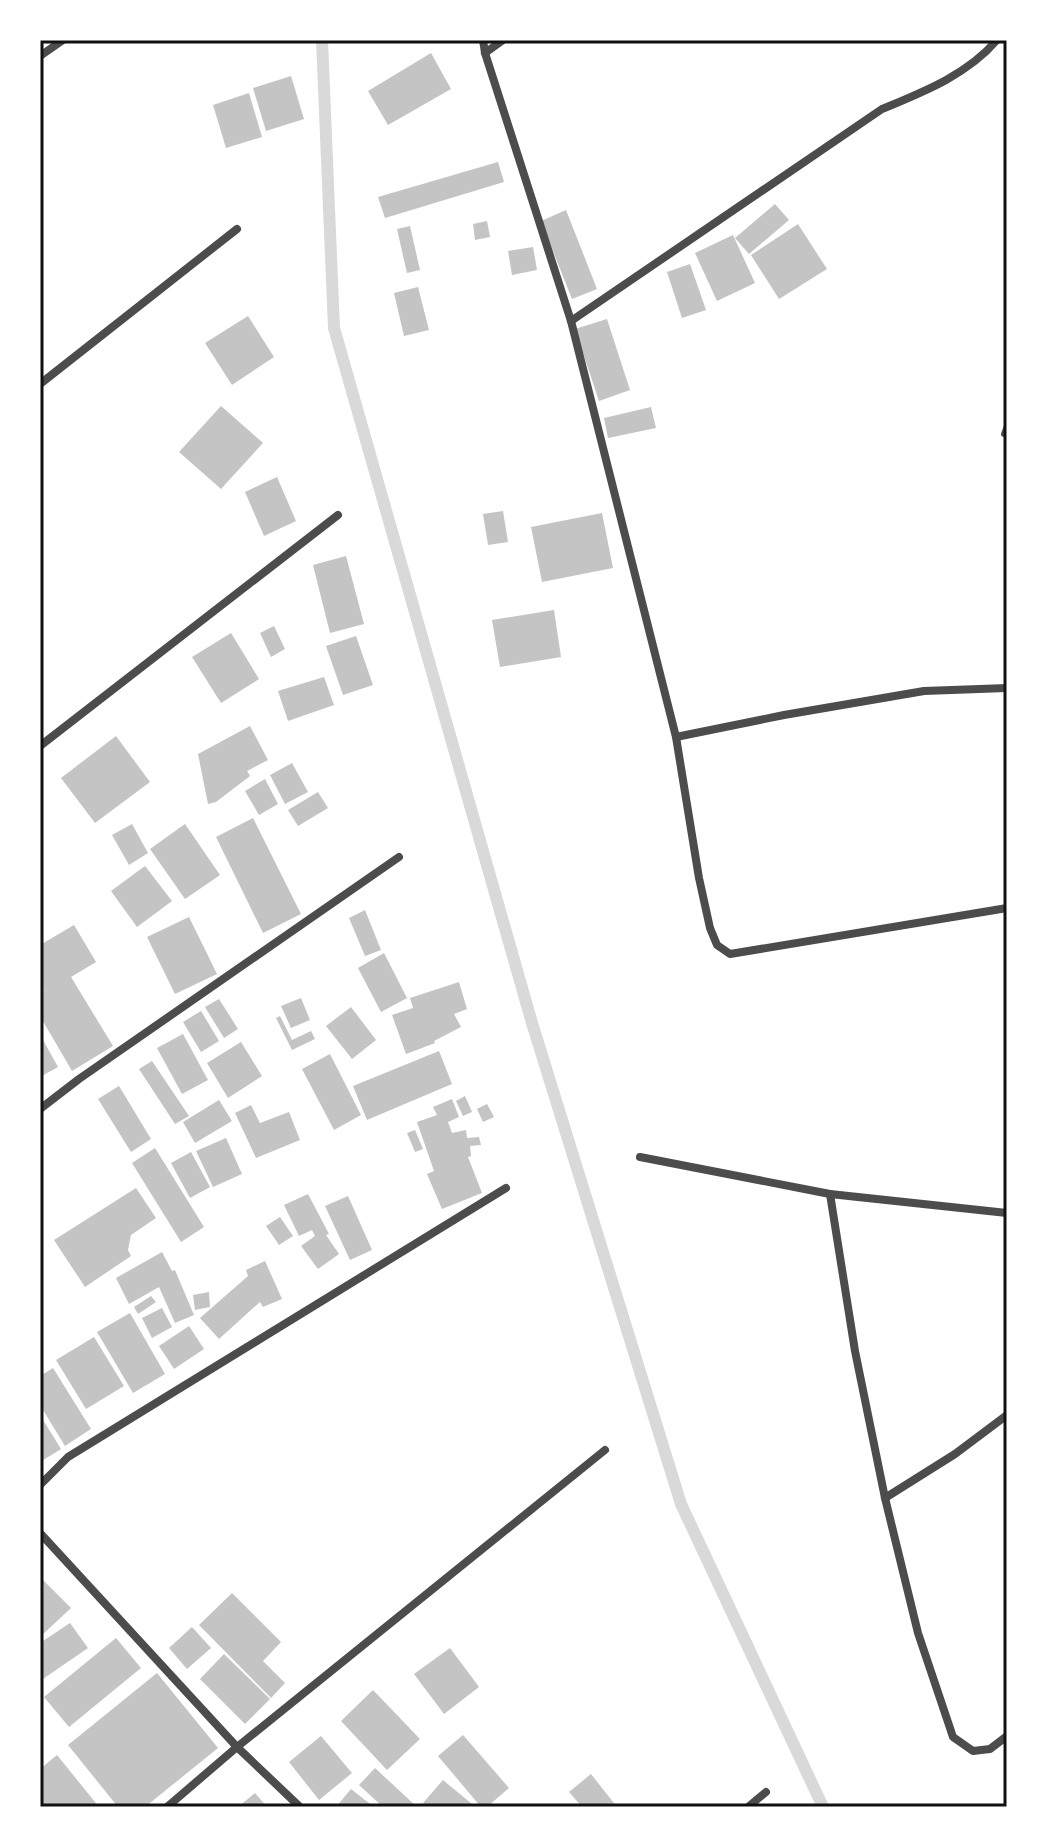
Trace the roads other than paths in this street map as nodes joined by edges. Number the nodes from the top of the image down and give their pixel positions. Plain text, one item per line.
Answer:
1 (63, 40) edge
2 (483, 40) edge
3 (503, 40) edge
4 (997, 40) edge
5 (485, 53) junction
6 (40, 56) edge
7 (237, 229) dead end
8 (571, 321) junction
9 (40, 384) edge
10 (1007, 426) edge
11 (1004, 434) dead end
12 (338, 515) dead end
13 (1007, 688) edge
14 (676, 737) junction
15 (40, 746) edge
16 (399, 857) dead end
17 (1007, 908) edge
18 (40, 1109) edge
19 (640, 1157) dead end
20 (506, 1188) dead end
21 (830, 1194) junction
22 (1007, 1213) edge
23 (1007, 1415) edge
24 (605, 1450) dead end
25 (40, 1485) edge
26 (885, 1498) junction
27 (40, 1533) edge
28 (1007, 1736) edge
29 (237, 1747) junction
30 (766, 1792) dead end
31 (167, 1807) edge
32 (300, 1807) edge
33 (748, 1807) edge

1 - 6 street
2 - 5 street
3 - 5 street
4 - 8 street
5 - 8 street
7 - 9 street
8 - 14 street
10 - 11 lane
12 - 15 street
13 - 14 street
14 - 17 street
16 - 18 street
19 - 21 street
20 - 25 street
21 - 22 street
21 - 26 street
23 - 26 street
24 - 29 street
26 - 28 street
27 - 29 street
29 - 31 street
29 - 32 street
30 - 33 street

